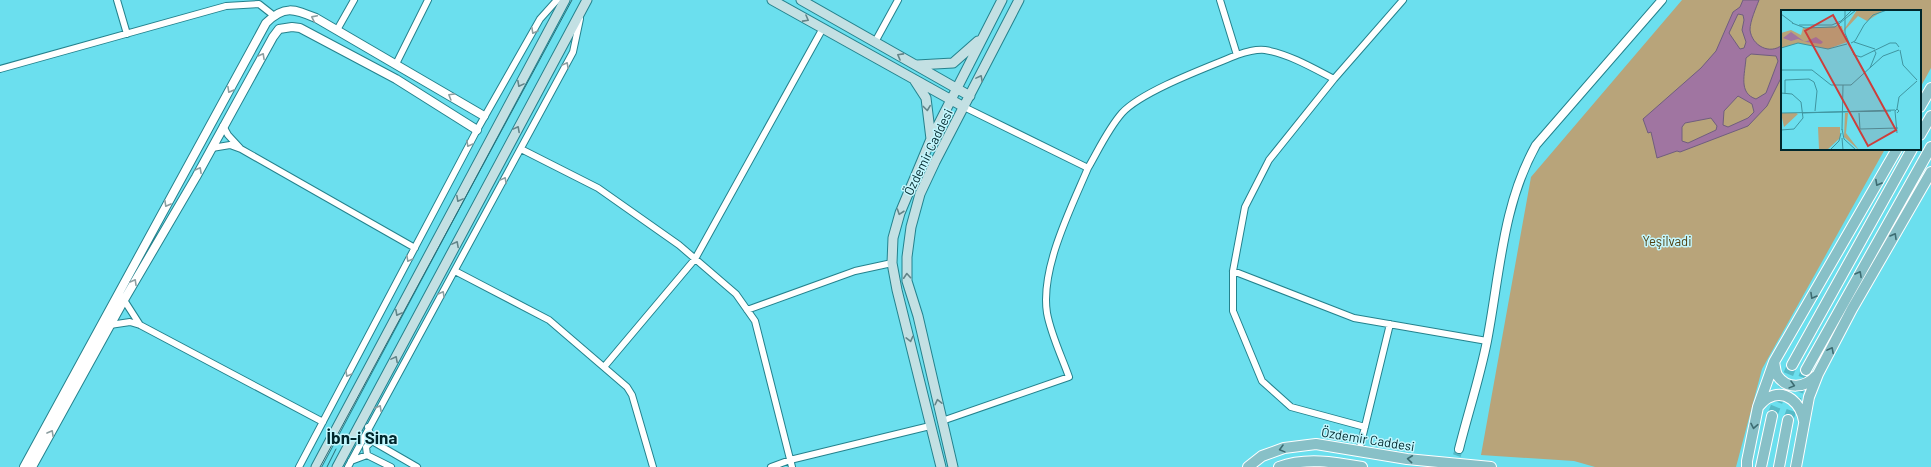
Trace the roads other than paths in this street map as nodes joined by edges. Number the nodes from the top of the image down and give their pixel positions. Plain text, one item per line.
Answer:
1 (117, 0) edge
2 (354, 0) edge
3 (428, 0) edge
4 (556, 0) edge
5 (565, 0) edge
6 (587, 0) edge
7 (772, 0) edge
8 (802, 0) edge
9 (898, 0) edge
10 (1002, 0) edge
11 (1019, 0) edge
12 (1220, 0) edge
13 (1403, 0) edge
14 (1662, 0) edge
15 (582, 9) junction
16 (273, 15) junction
17 (823, 28) junction
18 (337, 30) junction
19 (127, 34) junction
20 (982, 37) junction
21 (875, 42) junction
22 (1237, 55) junction
23 (396, 64) junction
24 (916, 65) junction
25 (0, 69) edge
26 (1334, 78) junction
27 (914, 80) junction
28 (1931, 88) edge
29 (957, 89) junction
30 (970, 96) junction
31 (951, 100) junction
32 (1921, 105) edge
33 (964, 107) junction
34 (474, 110) junction
35 (484, 116) junction
36 (1931, 116) edge
37 (466, 123) junction
38 (223, 126) junction
39 (477, 130) junction
40 (1921, 133) edge
41 (931, 139) junction
42 (1931, 147) edge
43 (212, 148) junction
44 (242, 149) junction
45 (521, 149) junction
46 (1896, 150) edge
47 (1911, 150) edge
48 (1088, 168) junction
49 (1931, 172) edge
50 (415, 248) junction
51 (694, 259) junction
52 (892, 263) junction
53 (1233, 270) junction
54 (455, 271) junction
55 (124, 300) junction
56 (747, 310) junction
57 (1390, 324) junction
58 (110, 325) junction
59 (140, 325) junction
60 (1487, 341) junction
61 (1774, 362) junction
62 (1792, 365) tunnel mouth
63 (604, 367) junction
64 (1806, 370) tunnel mouth
65 (1818, 374) junction
66 (1758, 407) junction
67 (1772, 416) tunnel mouth
68 (942, 420) junction
69 (1788, 420) tunnel mouth
70 (323, 422) junction
71 (1804, 423) junction
72 (930, 426) junction
73 (368, 427) junction
74 (1365, 427) junction
75 (372, 441) junction
76 (1459, 450) tunnel mouth
77 (1359, 451) junction
78 (367, 455) junction
79 (790, 460) junction
80 (351, 461) junction
81 (24, 467) edge
82 (32, 467) edge
83 (299, 467) edge
84 (316, 467) edge
85 (337, 467) edge
86 (348, 467) edge
87 (391, 467) edge
88 (417, 467) edge
89 (653, 467) edge
90 (771, 467) edge
91 (792, 467) edge
92 (941, 467) edge
93 (953, 467) edge
94 (1248, 467) edge
95 (1278, 467) edge
96 (1362, 467) edge
97 (1491, 467) edge
98 (1747, 467) edge
99 (1761, 467) edge
100 (1779, 467) edge
101 (1796, 467) edge

1 - 19 street
2 - 18 street
3 - 23 street
4 -> 35 street
5 -> 84 main road
6 - 15 main road
7 -> 17 main road
8 - 21 main road
9 - 21 street
10 - 20 main road, Özdemir Caddesi
30 -> 11 main road, Özdemir Caddesi
12 - 22 street
13 - 26 street
14 - 60 street
45 -> 15 street
85 -> 15 main road
18 -> 16 street
16 - 19 street
16 -> 81 street
17 - 27 main road
17 - 51 street
18 - 23 street
19 - 25 street
20 - 24 main road
20 - 29 main road, Özdemir Caddesi
24 -> 21 main road
22 - 26 street
22 - 48 street
34 -> 23 street
24 - 29 main road
26 - 53 street
27 - 31 main road
27 -> 41 main road
28 - 32 main road
29 - 30 main road
29 - 31 main road, Özdemir Caddesi
30 - 33 main road, Özdemir Caddesi
31 - 33 main road
31 - 41 main road, Özdemir Caddesi
33 - 48 street
68 -> 33 main road, Özdemir Caddesi
34 - 35 street
34 - 37 street
35 - 39 street
36 - 40 main road
38 -> 37 street
37 - 39 street
38 - 43 street
38 - 44 street
39 -> 50 street
41 -> 52 main road, Özdemir Caddesi
64 -> 42 main road
43 - 44 street
55 -> 43 street
44 - 50 street
45 - 51 street
54 -> 45 street
46 -> 61 main road
47 - 62 main road
48 - 68 street
65 -> 49 main road
50 -> 70 street
51 - 56 street
51 - 63 street
52 - 56 street
52 -> 72 main road, Özdemir Caddesi
53 - 57 street
53 - 74 street
54 - 63 street
73 -> 54 street
55 - 58 street
55 - 59 street
56 - 79 street
57 - 60 street
57 - 74 street
58 - 59 street
82 -> 58 street
59 - 70 street
60 - 76 street
61 -> 65 main road
61 - 66 main road
63 - 89 street
65 - 71 main road
66 - 71 main road
66 -> 98 main road
67 - 99 main road
68 - 93 main road, Özdemir Caddesi
69 - 100 main road
70 - 83 street
71 - 101 main road
72 - 79 street
72 - 92 main road, Özdemir Caddesi
73 - 75 street
73 - 80 street
74 - 77 street
75 - 78 street
75 - 88 street
77 -> 94 main road, Özdemir Caddesi
97 -> 77 main road, Özdemir Caddesi
78 - 80 street
78 - 87 street
79 - 90 street
79 - 91 street
80 - 86 street
95 - 96 main road

